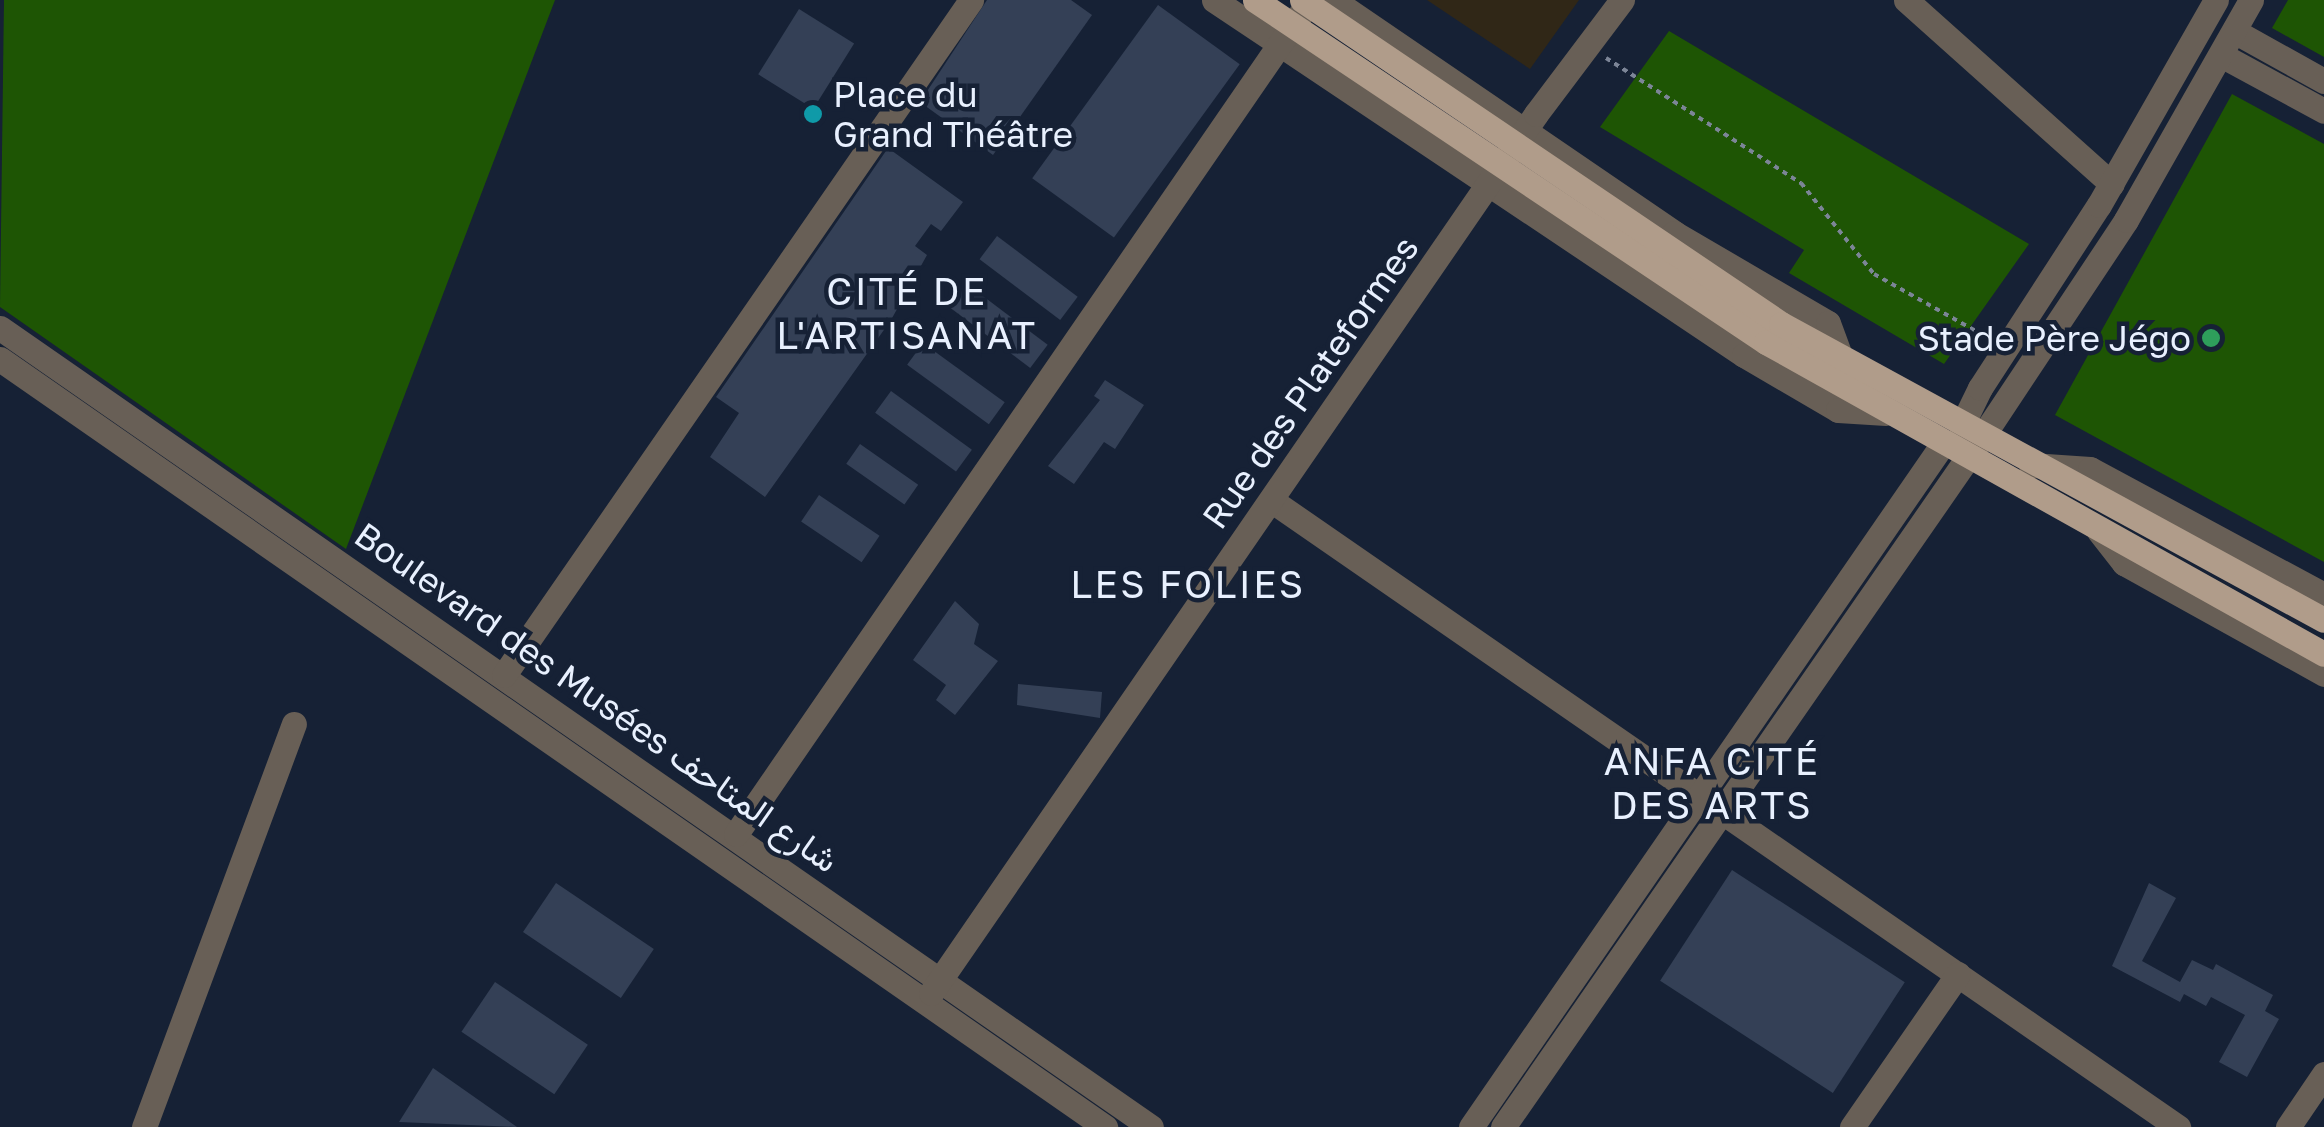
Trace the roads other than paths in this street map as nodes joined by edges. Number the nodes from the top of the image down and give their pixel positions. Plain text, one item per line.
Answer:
1 (970, 0) edge
2 (1214, 0) edge
3 (1255, 0) edge
4 (1622, 0) edge
5 (1906, 0) edge
6 (2216, 0) edge
7 (2251, 0) edge
8 (1304, 12) edge
9 (2234, 30) junction
10 (2221, 55) junction
11 (2324, 81) edge
12 (2324, 111) edge
13 (1505, 159) junction
14 (2112, 184) junction
15 (0, 328) edge
16 (0, 359) edge
17 (1972, 431) junction
18 (1942, 445) junction
19 (1967, 459) junction
20 (2032, 465) junction
21 (1271, 500) junction
22 (2099, 531) junction
23 (2324, 595) edge
24 (2324, 620) edge
25 (2324, 654) edge
26 (2324, 674) edge
27 (504, 675) junction
28 (294, 724) dead end
29 (1700, 795) junction
30 (1723, 810) junction
31 (736, 834) junction
32 (1958, 974) junction
33 (932, 993) junction
34 (2324, 1074) edge
35 (144, 1127) edge
36 (1105, 1127) edge
37 (1152, 1127) edge
38 (1471, 1127) edge
39 (1503, 1127) edge
40 (1852, 1127) edge
41 (2178, 1127) edge
42 (2288, 1127) edge

1 - 27 street
2 - 8 street
3 - 8 main road
4 - 13 street, Rue des Plateformes
5 - 14 street
6 - 14 street
7 - 9 street
8 - 13 main road
8 - 13 street
8 - 31 street
9 - 10 street
9 - 11 street
10 - 12 street
10 - 17 street
13 - 17 main road
13 - 18 main road
13 - 21 street, Rue des Plateformes
14 - 17 street
15 - 27 street, Boulevard des Musées شارع المتاحف
16 - 33 street, Boulevard des Musées شارع المتاحف
17 - 19 street
17 - 20 main road
18 - 19 main road
18 - 29 street
19 - 22 main road
19 - 30 street
20 - 23 street
20 - 24 main road
21 - 29 street
21 - 33 street, Rue des Plateformes
22 - 25 main road
22 - 26 street
27 - 31 street, Boulevard des Musées شارع المتاحف
28 - 35 street
29 - 30 street
29 - 38 street
30 - 32 street
30 - 39 street
31 - 33 street, Boulevard des Musées شارع المتاحف
32 - 40 street
32 - 41 street
33 - 36 street, Boulevard des Musées شارع المتاحف
33 - 37 street, Boulevard des Musées شارع المتاحف
34 - 42 street

